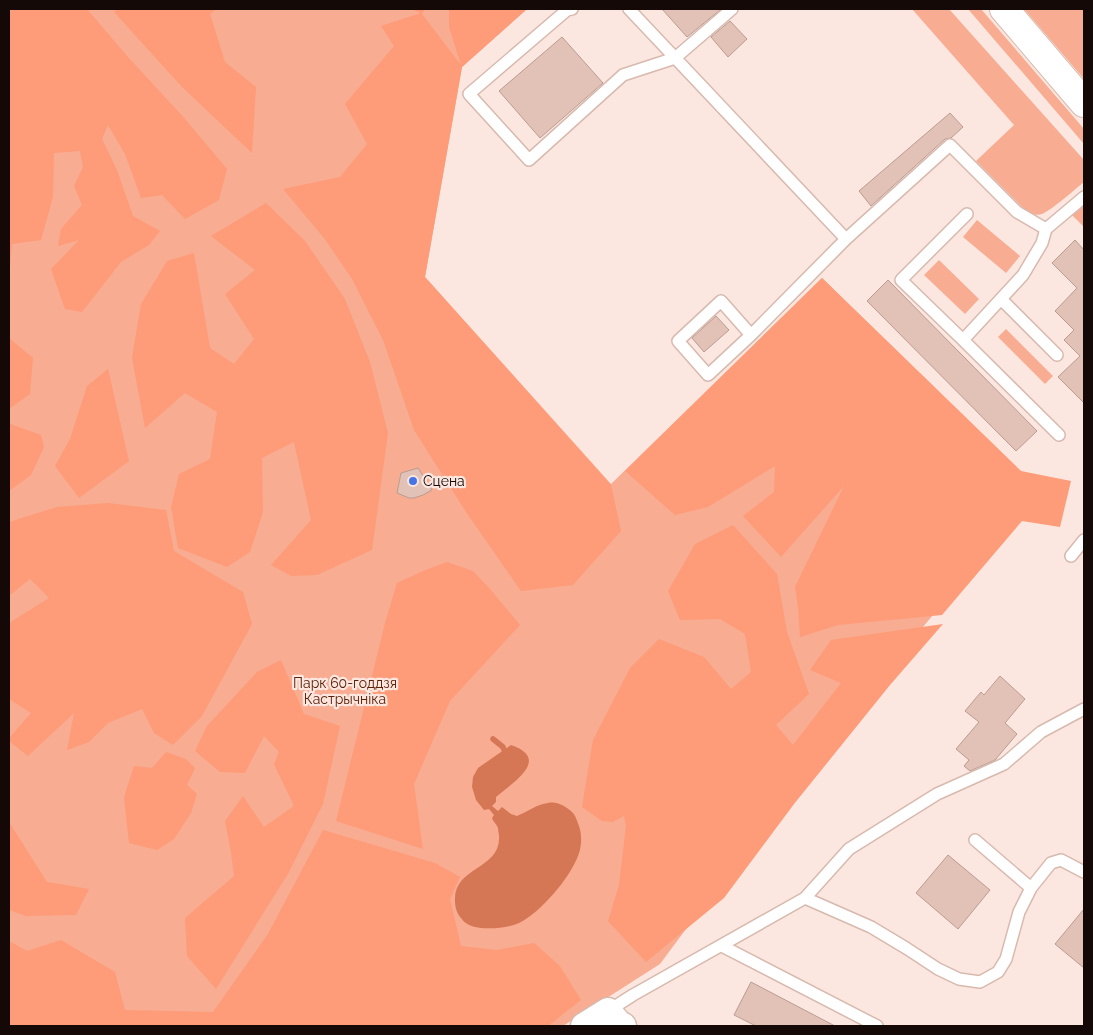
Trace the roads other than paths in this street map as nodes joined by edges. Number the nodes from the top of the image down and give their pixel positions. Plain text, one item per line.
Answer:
1 (572, 9) edge
2 (629, 9) edge
3 (732, 9) edge
4 (1004, 9) edge
5 (674, 58) junction
6 (1084, 102) edge
7 (1084, 197) edge
8 (967, 214) dead end
9 (1046, 229) junction
10 (846, 239) junction
11 (1001, 299) junction
12 (751, 335) junction
13 (963, 340) junction
14 (1058, 355) dead end
15 (1059, 435) dead end
16 (1084, 540) edge
17 (1071, 556) dead end
18 (1084, 709) edge
19 (975, 840) dead end
20 (1084, 872) edge
21 (1032, 888) junction
22 (805, 898) junction
23 (722, 946) junction
24 (615, 1019) edge
25 (584, 1026) edge
26 (877, 1026) edge

1 - 5 lane
2 - 5 lane
3 - 5 lane
4 - 6 main road
5 - 10 lane
7 - 9 lane
8 - 13 lane
9 - 10 lane
9 - 11 lane
10 - 12 lane
11 - 13 lane
11 - 14 lane
12 - 12 lane
13 - 15 lane
16 - 17 lane
18 - 22 lane
19 - 21 lane
20 - 21 lane
21 - 22 lane
22 - 23 lane
23 - 24 lane
23 - 26 lane
24 - 25 street

